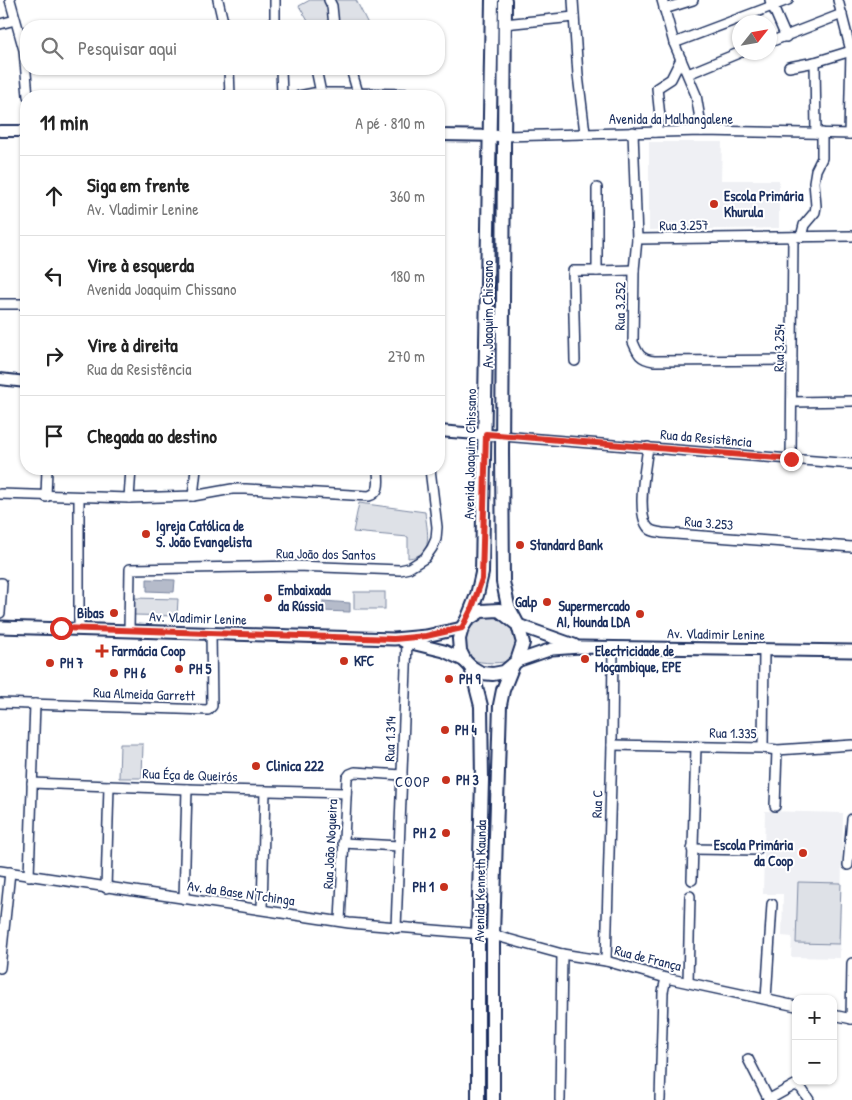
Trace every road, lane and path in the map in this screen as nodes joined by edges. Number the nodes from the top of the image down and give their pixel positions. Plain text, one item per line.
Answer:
1 (10, 0) edge
2 (218, 0) edge
3 (275, 0) edge
4 (492, 0) edge
5 (505, 0) edge
6 (573, 0) edge
7 (693, 0) edge
8 (788, 0) edge
9 (838, 0) edge
10 (333, 2) edge
11 (771, 3) edge
12 (663, 5) edge
13 (842, 14) junction
14 (574, 17) junction
15 (16, 20) junction
16 (223, 20) edge
17 (275, 20) edge
18 (334, 20) edge
19 (0, 24) edge
20 (504, 24) junction
21 (20, 33) edge
22 (786, 37) junction
23 (777, 40) edge
24 (674, 43) junction
25 (850, 51) junction
26 (732, 56) edge
27 (681, 59) junction
28 (815, 62) junction
29 (852, 66) edge
30 (789, 67) dead end
31 (688, 74) junction
32 (27, 75) edge
33 (229, 75) edge
34 (281, 75) edge
35 (317, 75) edge
36 (353, 75) edge
37 (28, 90) edge
38 (230, 90) edge
39 (282, 90) edge
40 (320, 90) edge
41 (357, 90) edge
42 (851, 108) edge
43 (0, 131) edge
44 (20, 131) edge
45 (702, 131) junction
46 (633, 132) junction
47 (655, 132) junction
48 (819, 133) junction
49 (585, 134) junction
50 (851, 134) edge
51 (445, 135) edge
52 (490, 136) junction
53 (504, 136) junction
54 (597, 188) dead end
55 (852, 236) edge
56 (797, 237) junction
57 (637, 239) junction
58 (634, 270) junction
59 (597, 271) junction
60 (0, 304) edge
61 (20, 304) edge
62 (575, 360) dead end
63 (792, 360) junction
64 (0, 379) edge
65 (20, 381) edge
66 (852, 401) edge
67 (793, 402) junction
68 (445, 431) edge
69 (486, 434) junction
70 (502, 436) junction
71 (648, 447) junction
72 (791, 459) junction
73 (852, 464) edge
74 (47, 475) edge
75 (131, 475) edge
76 (195, 475) edge
77 (378, 475) edge
78 (431, 475) edge
79 (0, 494) edge
80 (193, 496) junction
81 (46, 497) junction
82 (79, 497) junction
83 (129, 498) junction
84 (852, 547) edge
85 (1, 583) edge
86 (0, 613) edge
87 (464, 624) junction
88 (518, 625) junction
89 (0, 627) edge
90 (79, 628) junction
91 (129, 630) junction
92 (211, 633) junction
93 (402, 640) junction
94 (580, 647) junction
95 (608, 647) junction
96 (764, 649) junction
97 (852, 651) edge
98 (515, 663) junction
99 (468, 664) junction
100 (0, 703) edge
101 (35, 704) junction
102 (612, 745) junction
103 (852, 745) edge
104 (696, 746) junction
105 (763, 748) junction
106 (777, 750) junction
107 (402, 775) junction
108 (32, 782) junction
109 (110, 786) junction
110 (187, 789) junction
111 (266, 790) junction
112 (346, 792) junction
113 (775, 806) dead end
114 (852, 819) edge
115 (343, 843) junction
116 (399, 846) junction
117 (692, 849) junction
118 (757, 850) dead end
119 (848, 865) dead end
120 (0, 871) edge
121 (10, 872) junction
122 (28, 876) junction
123 (692, 880) dead end
124 (106, 888) junction
125 (690, 896) dead end
126 (184, 899) junction
127 (4, 900) edge
128 (772, 904) dead end
129 (262, 909) junction
130 (2, 919) edge
131 (340, 921) junction
132 (396, 928) junction
133 (478, 935) junction
134 (493, 935) junction
135 (2, 938) edge
136 (562, 954) junction
137 (1, 957) edge
138 (606, 961) junction
139 (852, 963) edge
140 (0, 968) edge
141 (666, 978) junction
142 (688, 982) junction
143 (766, 999) junction
144 (792, 1005) edge
145 (837, 1016) edge
146 (851, 1019) edge
147 (748, 1059) dead end
148 (478, 1100) edge
149 (494, 1100) edge
150 (560, 1100) edge
151 (660, 1100) edge
152 (768, 1100) edge
153 (809, 1100) edge

1 - 15 street
2 - 16 street
3 - 17 street
4 - 52 main road
5 - 20 main road, Av. Joaquim Chissano
6 - 14 street
7 - 12 street
8 - 11 street
9 - 13 street
10 - 18 street
11 - 22 street
11 - 24 street
12 - 24 street
13 - 22 street
13 - 25 street
14 - 20 street
14 - 49 street
15 - 19 street
15 - 21 street
20 - 53 main road, Av. Joaquim Chissano
22 - 23 street
24 - 27 street
25 - 28 street
25 - 29 street
26 - 31 street
27 - 31 street
27 - 47 street
28 - 30 street
28 - 48 street
29 - 42 street
31 - 45 street
32 - 37 street
33 - 38 street
34 - 39 street
35 - 40 street
36 - 41 street
42 - 50 street
43 - 44 street
45 - 47 street, Avenida da Malhangalene
45 - 48 street, Avenida da Malhangalene
46 - 47 street, Avenida da Malhangalene
46 - 49 street, Avenida da Malhangalene
46 - 57 street, Rua 3.252
48 - 50 street, Avenida da Malhangalene
48 - 56 street
49 - 53 street, Avenida da Malhangalene
51 - 52 street, Avenida da Malhangalene
52 - 53 street, Avenida da Malhangalene
52 - 69 main road, Avenida Joaquim Chissano
53 - 70 main road, Av. Joaquim Chissano
54 - 59 street
55 - 56 street, Rua 3.257
56 - 57 street, Rua 3.257
56 - 63 street, Rua 3.254
57 - 58 street, Rua 3.252
58 - 59 street
58 - 63 street, Rua 3.252
59 - 62 street
60 - 61 street
63 - 67 street, Rua 3.254
64 - 65 street
66 - 67 street
67 - 72 street, Rua 3.254
68 - 69 street, Rua da Resistência
69 - 70 street, Rua da Resistência
69 - 87 main road, Avenida Joaquim Chissano
70 - 71 street, Rua da Resistência
70 - 88 main road, Av. Joaquim Chissano
71 - 72 street, Rua da Resistência
71 - 84 street, Rua 3.253
72 - 73 street, Rua da Resistência
74 - 81 street
75 - 83 street
76 - 80 street
77 - 80 street
78 - 91 street, Rua João dos Santos
79 - 81 street
80 - 83 street
81 - 82 street
82 - 83 street
82 - 90 street
85 - 86 street
87 - 88 main road
87 - 93 main road, Av. Vladimir Lenine
87 - 99 main road
88 - 94 main road, Av. Vladimir Lenine
88 - 98 main road
89 - 90 main road, Av. Vladimir Lenine
90 - 91 main road, Av. Vladimir Lenine
91 - 92 main road, Av. Vladimir Lenine
92 - 93 main road, Av. Vladimir Lenine
92 - 101 street, Rua Almeida Garrett
93 - 99 main road, Av. Vladimir Lenine
93 - 107 street, Rua 1.314
94 - 95 main road, Av. Vladimir Lenine
94 - 98 main road, Av. Vladimir Lenine
95 - 96 main road, Av. Vladimir Lenine
95 - 102 street, Rua C
96 - 97 main road, Av. Vladimir Lenine
96 - 105 street
98 - 99 main road
98 - 134 main road, Avenida Kenneth Kaunda
99 - 133 main road, Avenida Kenneth Kaunda
100 - 101 street, Rua Almeida Garrett
101 - 108 street
102 - 104 street, Rua 1.335
102 - 138 street, Rua C
103 - 106 street, Rua 1.335
104 - 105 street, Rua 1.335
104 - 117 street
105 - 106 street, Rua 1.335
106 - 113 street
107 - 112 street, Rua João Nogueira
107 - 116 street, Rua 1.314
108 - 109 street, Rua Éça de Queirós
108 - 122 street
109 - 110 street, Rua Éça de Queirós
109 - 124 street
110 - 111 street, Rua Éça de Queirós
110 - 126 street
111 - 112 street, Rua Éça de Queirós
111 - 129 street
112 - 115 street, Rua João Nogueira
114 - 119 street
115 - 116 street
115 - 131 street, Rua João Nogueira
116 - 132 street, Rua 1.314
117 - 118 street
117 - 123 street
120 - 121 street, Av. da Base N'Tchinga
121 - 122 street, Av. da Base N'Tchinga
121 - 127 street
122 - 124 street, Av. da Base N'Tchinga
124 - 126 street, Av. da Base N'Tchinga
125 - 142 street
126 - 129 street, Av. da Base N'Tchinga
127 - 130 street
128 - 143 street
129 - 131 street, Av. da Base N'Tchinga
130 - 135 street
131 - 132 street, Av. da Base N'Tchinga
132 - 133 street, Av. da Base N'Tchinga
133 - 134 street, Av. da Base N'Tchinga
133 - 148 main road, Avenida Kenneth Kaunda
134 - 136 street, Rua de França
134 - 149 main road, Avenida Kenneth Kaunda
135 - 137 street
136 - 138 street, Rua de França
136 - 150 street
137 - 140 street
138 - 141 street, Rua de França
139 - 146 street
141 - 142 street, Rua de França
141 - 151 street
142 - 143 street, Rua de França
143 - 144 street, Rua de França
145 - 146 street
147 - 152 street
152 - 153 street

